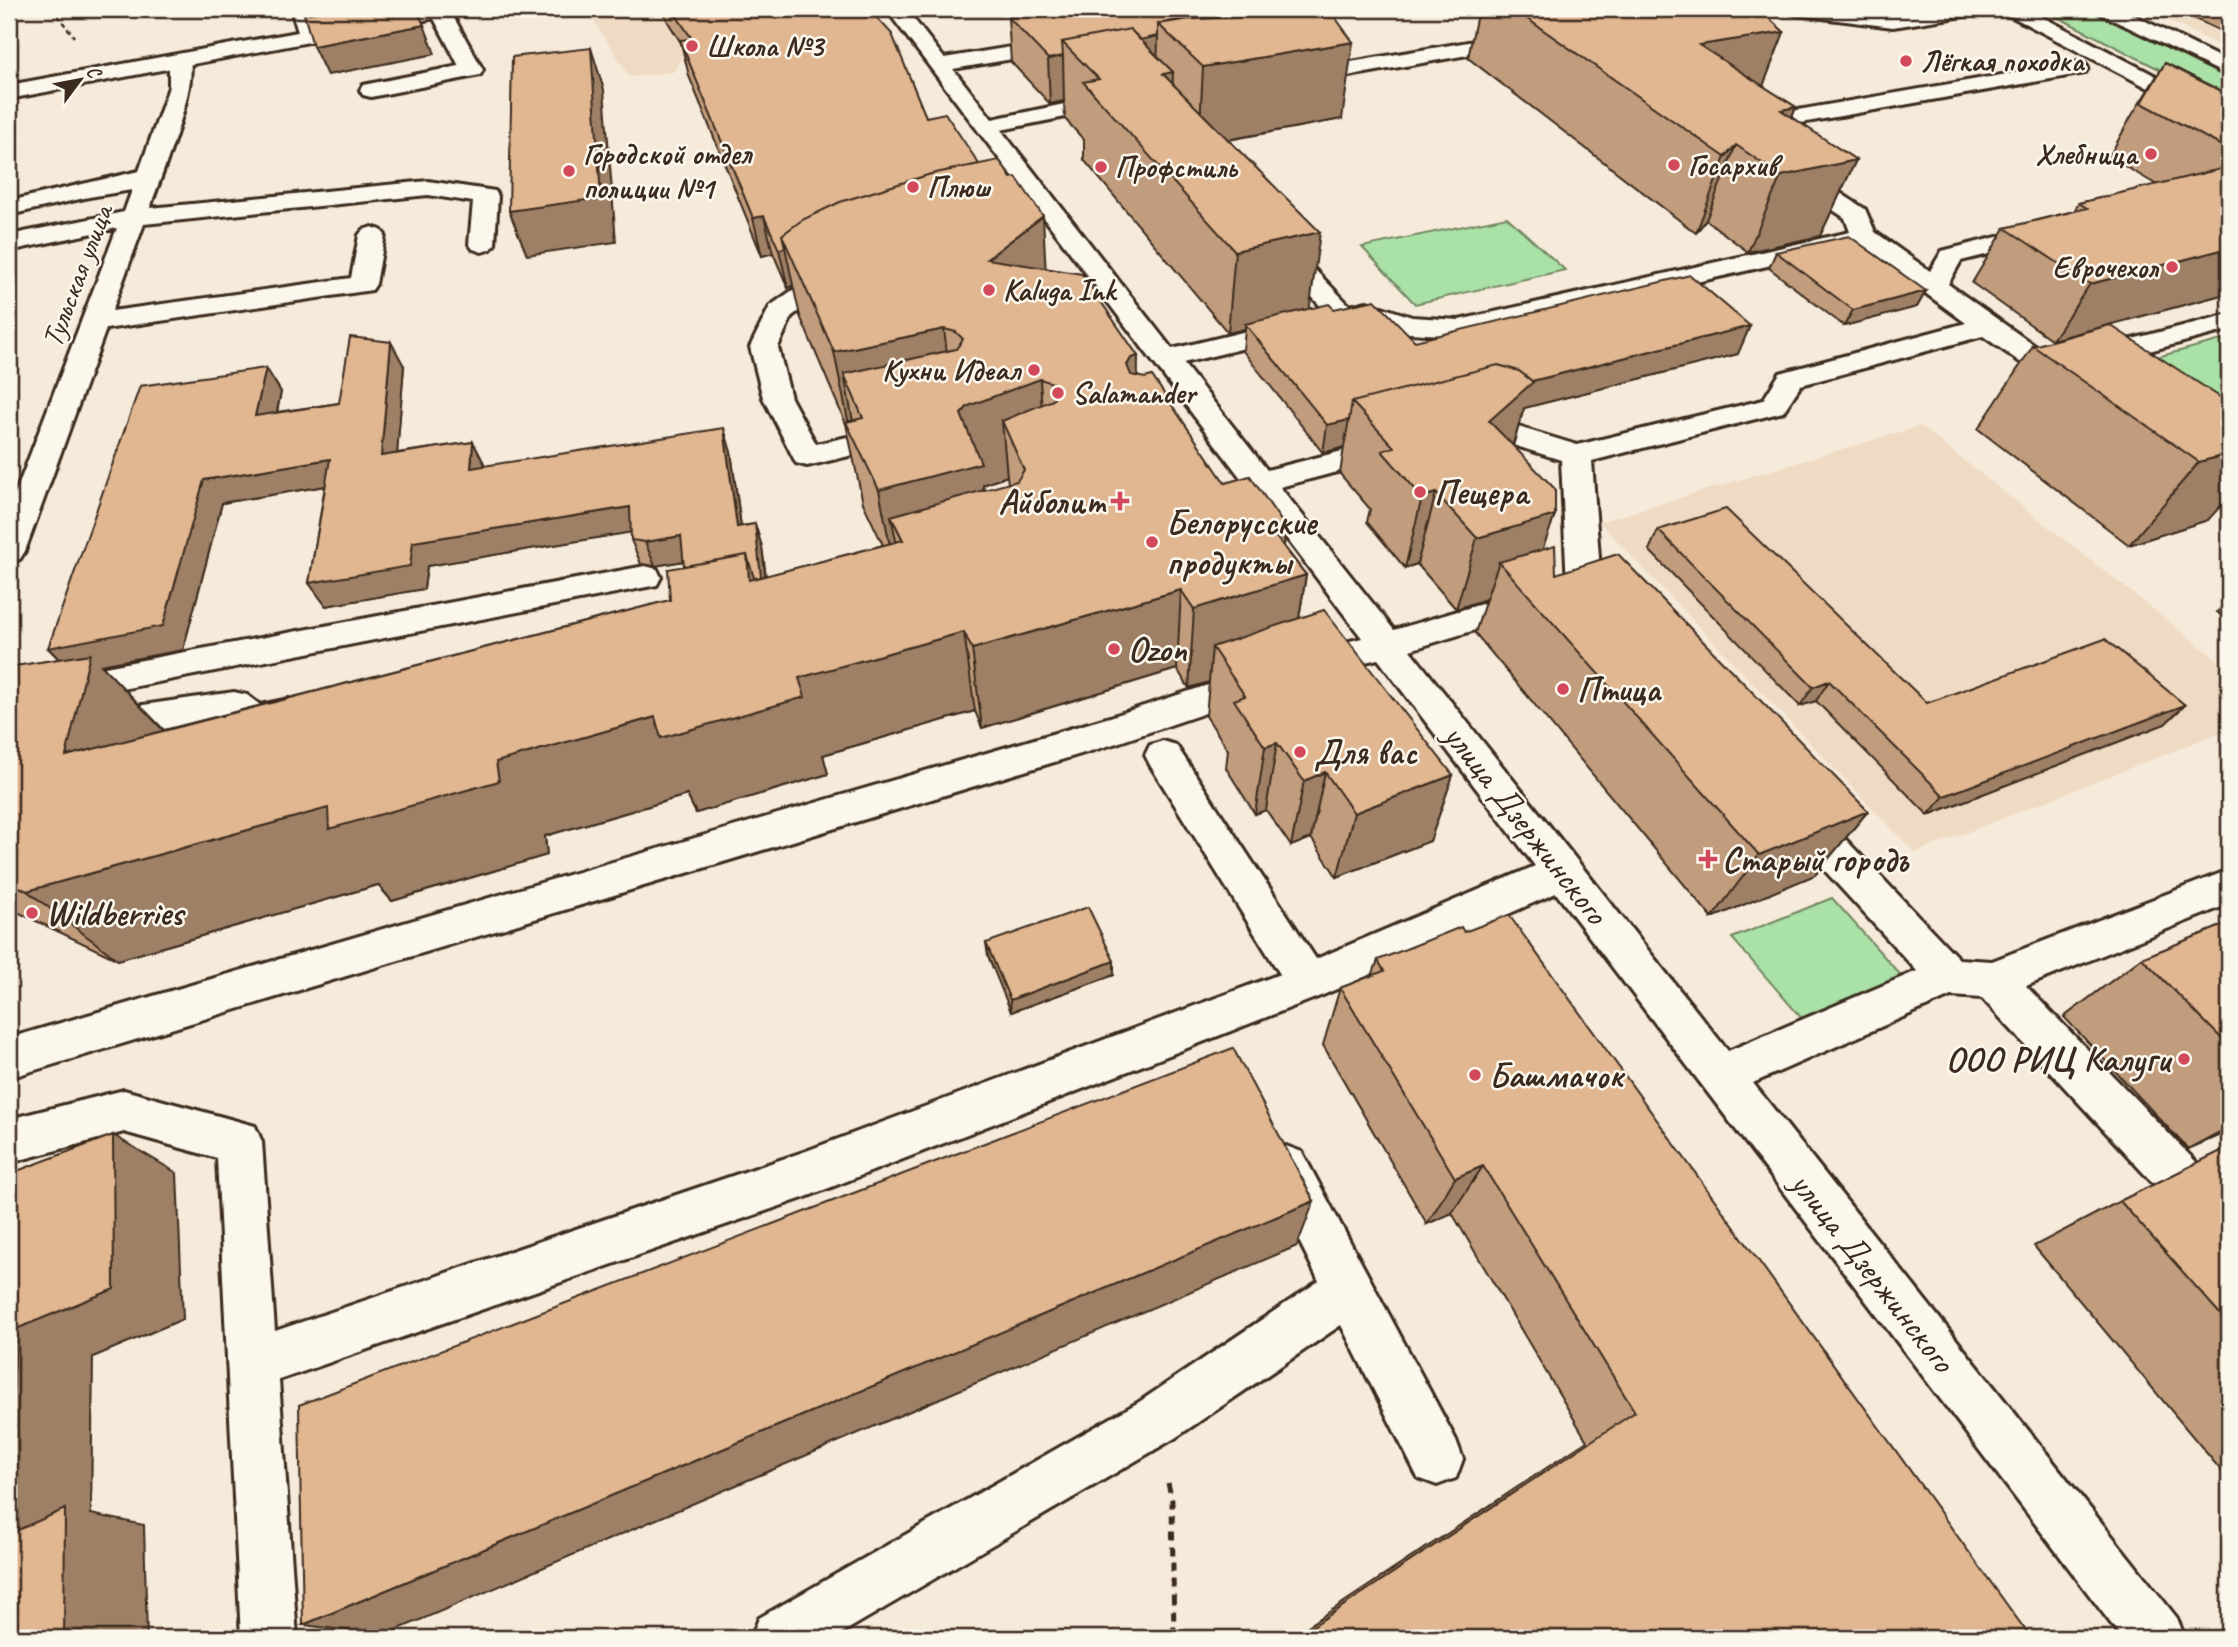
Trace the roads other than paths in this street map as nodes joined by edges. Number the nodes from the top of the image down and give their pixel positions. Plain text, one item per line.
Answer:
1 (301, 9) edge
2 (896, 9) edge
3 (1577, 9) edge
4 (1798, 9) edge
5 (1970, 9) edge
6 (2012, 9) edge
7 (2106, 9) edge
8 (445, 10) edge
9 (1861, 14) edge
10 (308, 38) junction
11 (1074, 42) edge
12 (180, 61) junction
13 (938, 65) junction
14 (2077, 68) dead end
15 (2229, 70) edge
16 (1273, 81) edge
17 (371, 90) dead end
18 (9, 92) edge
19 (1136, 96) edge
20 (2229, 123) edge
21 (985, 128) junction
22 (148, 180) junction
23 (9, 208) edge
24 (135, 217) junction
25 (1259, 226) edge
26 (2072, 226) edge
27 (372, 235) dead end
28 (1864, 236) junction
29 (9, 243) edge
30 (482, 244) dead end
31 (870, 263) edge
32 (1934, 286) junction
33 (1345, 316) junction
34 (95, 322) junction
35 (2229, 322) edge
36 (1987, 326) junction
37 (1165, 359) junction
38 (2049, 369) junction
39 (2094, 401) edge
40 (928, 428) edge
41 (1576, 455) junction
42 (1260, 482) junction
43 (22, 486) edge
44 (9, 551) edge
45 (645, 577) dead end
46 (1387, 645) junction
47 (9, 698) edge
48 (323, 706) edge
49 (9, 744) edge
50 (1163, 755) dead end
51 (1771, 786) edge
52 (1563, 872) junction
53 (2229, 887) edge
54 (1949, 977) junction
55 (1993, 980) junction
56 (1308, 982) junction
57 (9, 1058) edge
58 (1720, 1076) junction
59 (1266, 1130) edge
60 (9, 1140) edge
61 (2229, 1230) edge
62 (1350, 1289) junction
63 (252, 1364) junction
64 (1437, 1459) dead end
65 (269, 1638) edge
66 (779, 1638) edge
67 (2157, 1638) edge

1 - 10 street
2 - 13 street, улица Дзержинского
3 - 16 street
4 - 9 street
5 - 9 street
6 - 20 street
7 - 15 street
8 - 10 street
8 - 17 street
10 - 12 street
11 - 13 street
12 - 18 street
12 - 22 street, Тульская улица
13 - 21 street, улица Дзержинского
14 - 28 street
19 - 21 street
21 - 37 street, улица Дзержинского
22 - 23 street
22 - 24 street, Тульская улица
24 - 29 street
24 - 30 street
24 - 34 street, Тульская улица
25 - 33 street
26 - 32 street
27 - 34 street
28 - 32 street
28 - 33 street
31 - 40 street
32 - 36 street
33 - 37 street
34 - 43 street, Тульская улица
35 - 38 street
36 - 38 street
36 - 41 street
37 - 42 street, улица Дзержинского
38 - 39 street
41 - 42 street
41 - 46 street
42 - 46 street, улица Дзержинского
43 - 44 street, Тульская улица
45 - 47 street
46 - 52 street, улица Дзержинского
46 - 57 street
48 - 49 street
50 - 56 street
51 - 54 street
52 - 56 street
52 - 58 street, улица Дзержинского
53 - 55 street
54 - 55 street
54 - 58 street
55 - 61 street
56 - 63 street
58 - 67 street, улица Дзержинского
59 - 62 street
60 - 63 street
62 - 64 street
62 - 66 street
63 - 65 street

